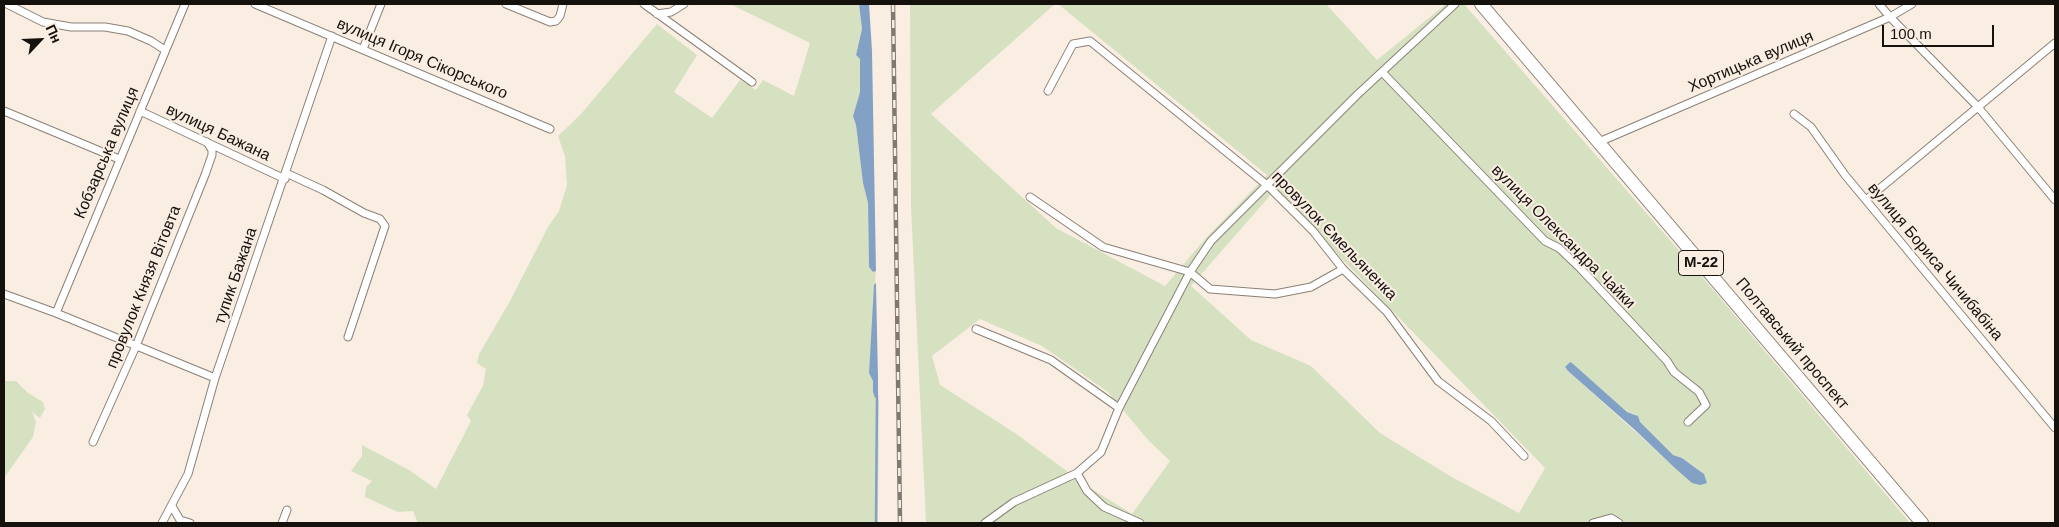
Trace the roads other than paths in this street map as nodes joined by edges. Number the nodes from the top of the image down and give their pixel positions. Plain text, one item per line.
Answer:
1 (7, 4) edge
2 (184, 4) edge
3 (255, 4) edge
4 (382, 4) edge
5 (506, 4) edge
6 (563, 4) edge
7 (644, 4) edge
8 (684, 4) edge
9 (1455, 4) edge
10 (1481, 4) edge
11 (1879, 4) edge
12 (1912, 4) edge
13 (657, 14) junction
14 (1890, 17) junction
15 (332, 36) junction
16 (2055, 43) edge
17 (362, 49) junction
18 (165, 50) junction
19 (1382, 72) junction
20 (752, 82) dead end
21 (1048, 91) dead end
22 (1978, 107) junction
23 (4, 111) edge
24 (140, 112) junction
25 (1794, 114) dead end
26 (550, 129) dead end
27 (207, 142) junction
28 (1599, 142) junction
29 (119, 160) junction
30 (285, 176) junction
31 (1267, 185) junction
32 (1030, 197) dead end
33 (1866, 200) junction
34 (2055, 200) edge
35 (1343, 269) junction
36 (1190, 272) junction
37 (4, 294) edge
38 (56, 313) junction
39 (976, 329) dead end
40 (348, 337) dead end
41 (136, 346) junction
42 (216, 378) junction
43 (1119, 408) junction
44 (1688, 422) dead end
45 (2055, 428) edge
46 (93, 442) dead end
47 (1524, 456) dead end
48 (1077, 473) junction
49 (172, 506) junction
50 (287, 510) dead end
51 (162, 523) edge
52 (190, 523) edge
53 (282, 523) edge
54 (985, 523) edge
55 (1140, 523) edge
56 (1593, 523) edge
57 (1619, 523) edge
58 (1922, 523) edge

1 - 18 street
2 - 18 street, Кобзарська вулиця
3 - 15 street, вулиця Ігоря Сікорського
4 - 17 street
5 - 6 street
7 - 13 street
8 - 13 street
9 - 19 street
10 - 28 highway, Полтавський проспект / М-22
11 - 14 street
12 - 14 street, Хортицька вулиця
13 - 20 street
14 - 22 street
14 - 28 street, Хортицька вулиця
15 - 17 street, вулиця Ігоря Сікорського
15 - 30 street, тупик Бажана
16 - 22 street
17 - 26 street, вулиця Ігоря Сікорського
18 - 24 street, Кобзарська вулиця
19 - 31 street
19 - 44 street, вулиця Олександра Чайки
21 - 31 street, провулок Ємельяненка
22 - 33 street
22 - 34 street
23 - 29 street
24 - 27 street, вулиця Бажана
24 - 29 street, Кобзарська вулиця
25 - 33 street, вулиця Бориса Чичибабіна
27 - 30 street, вулиця Бажана
27 - 41 street, провулок Князя Вітовта
28 - 58 highway, Полтавський проспект / М-22
29 - 38 street, Кобзарська вулиця
30 - 40 street, вулиця Бажана
30 - 42 street, тупик Бажана
31 - 35 street, провулок Ємельяненка
31 - 36 street
32 - 36 street
33 - 45 street, вулиця Бориса Чичибабіна
35 - 36 street
35 - 47 street, провулок Ємельяненка
36 - 43 street
37 - 38 street
38 - 41 street
39 - 43 street
41 - 42 street
41 - 46 street, провулок Князя Вітовта
42 - 49 street, тупик Бажана
43 - 48 street
48 - 54 street
48 - 55 street
49 - 51 street, тупик Бажана
49 - 52 street
50 - 53 street
56 - 57 street

